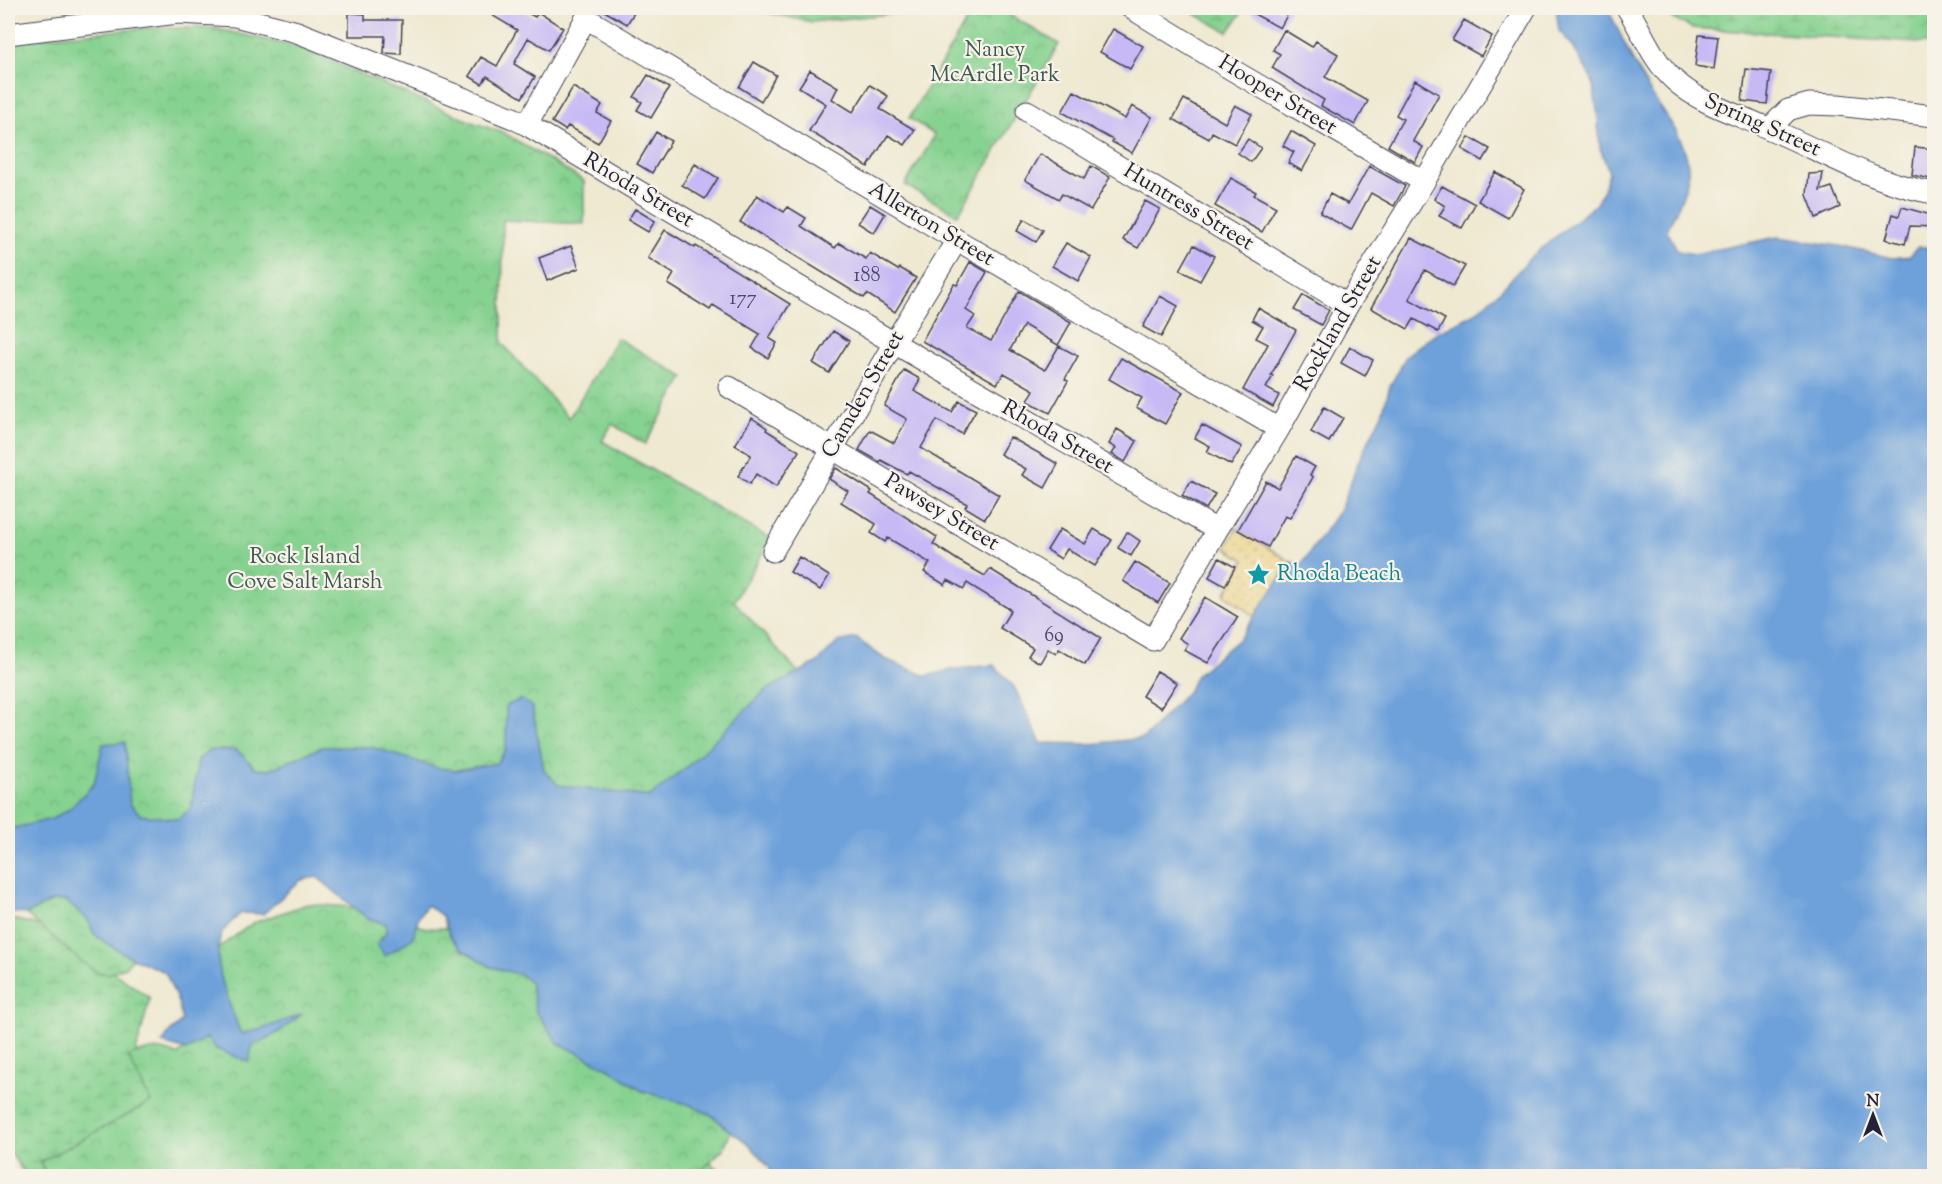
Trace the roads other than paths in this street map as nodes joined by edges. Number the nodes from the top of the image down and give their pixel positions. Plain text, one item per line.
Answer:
1 (1131, 8) edge
2 (1526, 8) edge
3 (1627, 8) edge
4 (8, 34) edge
5 (1028, 111) dead end
6 (1935, 116) edge
7 (527, 125) junction
8 (1770, 128) junction
9 (1424, 182) junction
10 (1935, 193) edge
11 (957, 240) junction
12 (1348, 305) junction
13 (894, 343) junction
14 (729, 387) dead end
15 (1279, 429) junction
16 (832, 448) junction
17 (1217, 530) junction
18 (773, 551) dead end
19 (1153, 640) joint

1 - 9 street, Hooper Street
2 - 9 street, Rockland Street
3 - 8 street, Spring Street
4 - 7 street, Rhoda Street
5 - 12 street, Huntress Street
6 - 8 street
7 - 11 street, Allerton Street
7 - 13 street, Rhoda Street
8 - 10 street, Spring Street
9 - 12 street, Rockland Street
11 - 13 street, Camden Street
11 - 15 street, Allerton Street
12 - 15 street, Rockland Street
13 - 16 street, Camden Street
13 - 17 street, Rhoda Street
14 - 16 street, Pawsey Street
15 - 17 street, Rockland Street
16 - 18 street, Camden Street
16 - 19 street, Pawsey Street
17 - 19 street, Rockland Street

